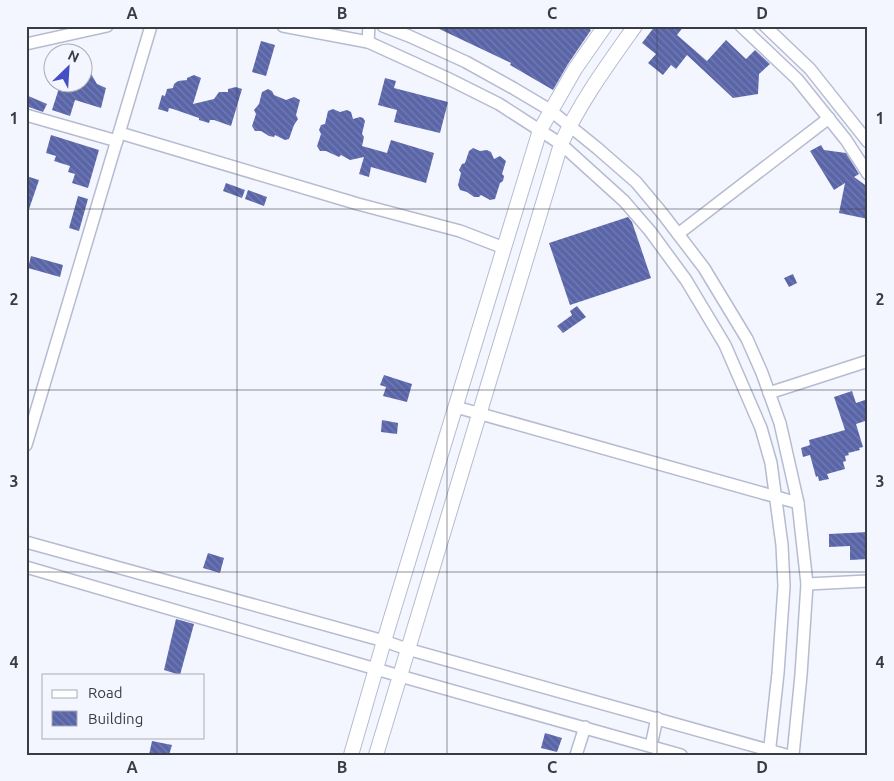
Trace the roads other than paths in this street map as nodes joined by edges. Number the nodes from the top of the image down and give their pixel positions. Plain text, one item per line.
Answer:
1 (107, 26) edge
2 (151, 26) edge
3 (283, 26) edge
4 (369, 26) edge
5 (383, 26) edge
6 (606, 26) edge
7 (635, 26) edge
8 (741, 26) edge
9 (765, 26) edge
10 (368, 42) junction
11 (26, 44) edge
12 (550, 110) junction
13 (26, 116) edge
14 (829, 118) junction
15 (570, 125) junction
16 (540, 130) junction
17 (118, 137) junction
18 (868, 142) edge
19 (561, 144) junction
20 (868, 174) edge
21 (678, 234) junction
22 (504, 248) junction
23 (868, 361) edge
24 (769, 393) junction
25 (456, 407) junction
26 (480, 414) junction
27 (26, 445) edge
28 (776, 498) junction
29 (798, 504) junction
30 (26, 542) edge
31 (26, 567) edge
32 (868, 581) edge
33 (807, 584) junction
34 (384, 640) junction
35 (408, 648) junction
36 (376, 668) junction
37 (400, 676) junction
38 (657, 718) junction
39 (584, 727) junction
40 (651, 746) junction
41 (770, 753) edge
42 (351, 755) edge
43 (376, 755) edge
44 (576, 755) edge
45 (680, 755) edge
46 (786, 755) edge
47 (793, 755) edge

1 - 11 street
2 - 17 street
3 - 10 street
4 - 10 street
5 - 12 street
6 - 12 street
7 - 15 street
8 - 14 street
9 - 18 street
10 - 16 street
12 - 15 street
12 - 16 street
13 - 17 street
14 - 20 street
14 - 21 street
15 - 19 street
15 - 21 street
16 - 19 street
16 - 22 street
17 - 22 street
17 - 27 street
19 - 26 street
19 - 28 street
21 - 24 street
22 - 25 street
23 - 24 street
24 - 29 street
25 - 26 street
25 - 34 street
26 - 28 street
26 - 35 street
28 - 29 street
28 - 41 street
29 - 33 street
30 - 34 street
31 - 36 street
32 - 33 street
33 - 47 street
34 - 35 street
34 - 36 street
35 - 37 street
35 - 38 street
36 - 37 street
36 - 42 street
37 - 39 street
37 - 43 street
38 - 40 street
38 - 41 street
39 - 40 street
39 - 44 street
40 - 45 street
41 - 46 street

